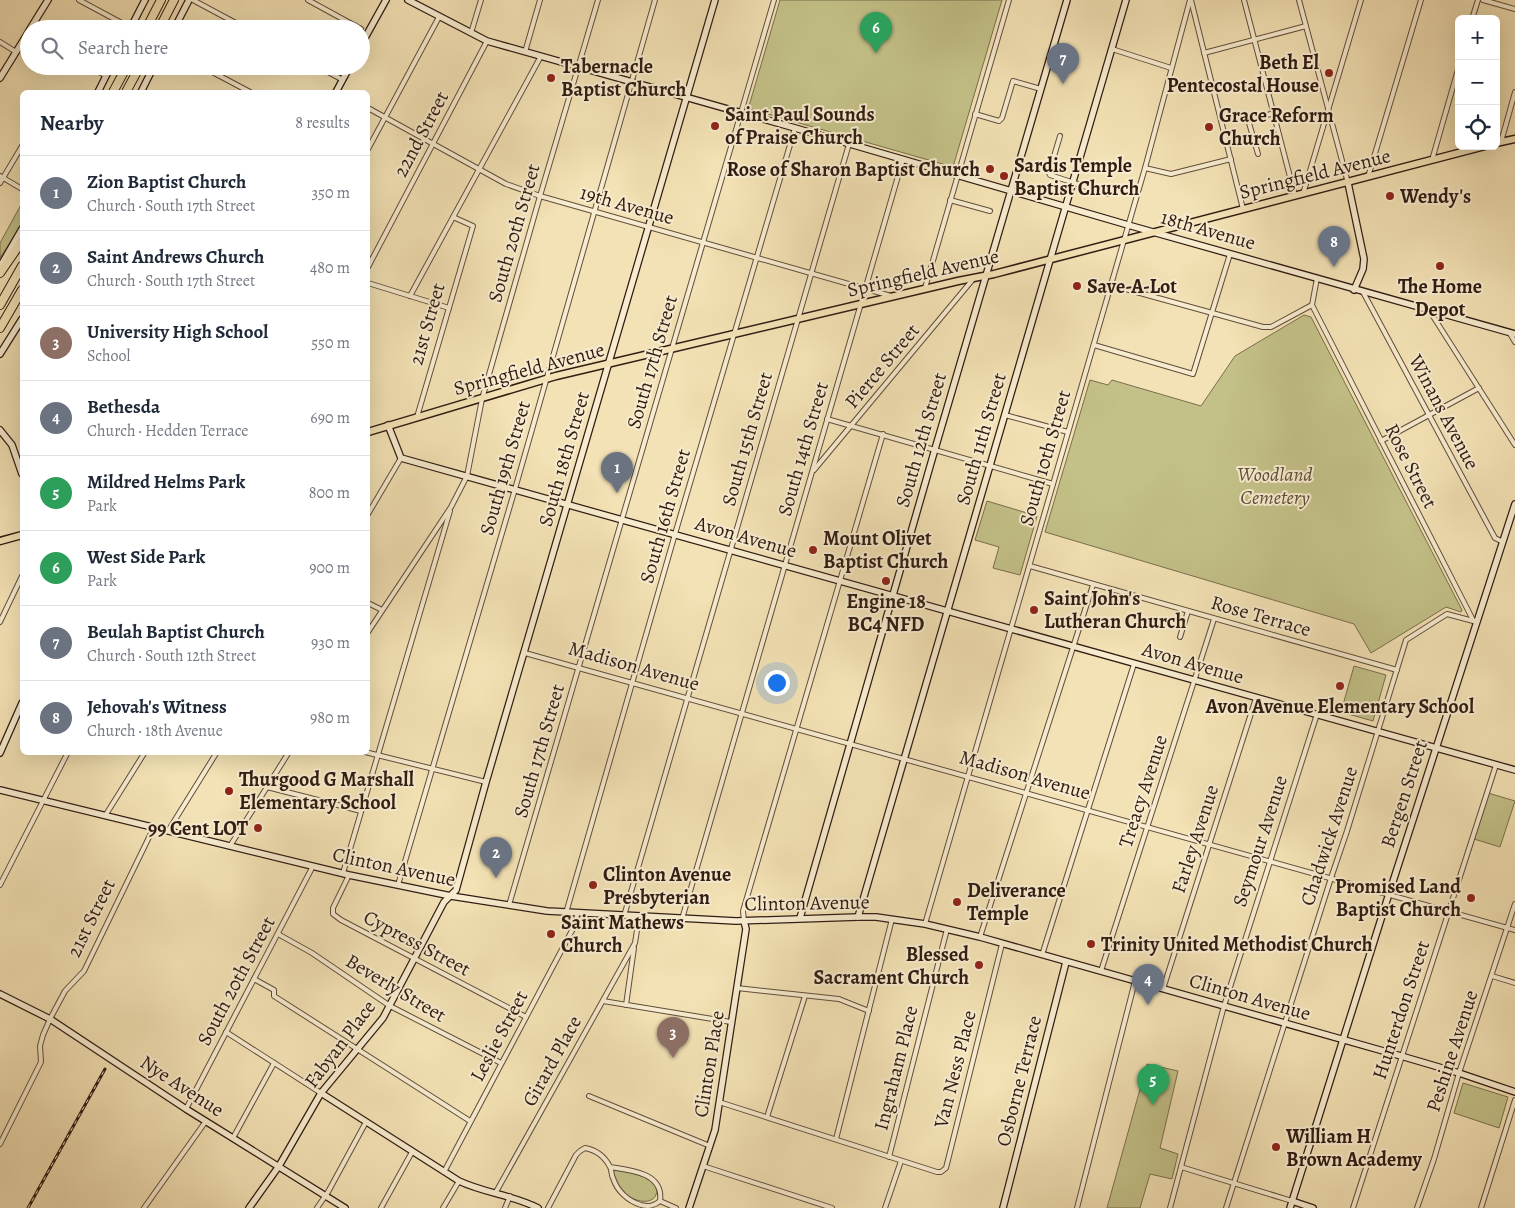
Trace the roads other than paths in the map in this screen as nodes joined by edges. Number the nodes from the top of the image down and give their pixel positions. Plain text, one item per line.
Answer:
1 (48, 0) edge
2 (79, 0) edge
3 (145, 0) edge
4 (161, 0) edge
5 (174, 0) edge
6 (189, 0) edge
7 (193, 0) edge
8 (308, 0) edge
9 (386, 0) edge
10 (408, 0) edge
11 (480, 0) edge
12 (540, 0) edge
13 (598, 0) edge
14 (655, 0) edge
15 (715, 0) edge
16 (774, 0) edge
17 (1009, 0) edge
18 (1067, 0) edge
19 (1126, 0) edge
20 (1190, 0) edge
21 (1244, 0) edge
22 (1299, 0) edge
23 (1361, 0) edge
24 (1421, 0) edge
25 (1478, 0) edge
26 (1483, 0) edge
27 (1515, 9) edge
28 (1473, 15) edge
29 (439, 17) junction
30 (36, 20) edge
31 (115, 20) edge
32 (134, 20) edge
33 (151, 20) edge
34 (164, 20) edge
35 (179, 20) edge
36 (230, 20) edge
37 (345, 20) edge
38 (1306, 26) junction
39 (370, 29) edge
40 (471, 33) junction
41 (1254, 40) junction
42 (0, 42) edge
43 (487, 42) junction
44 (20, 46) edge
45 (1112, 49) junction
46 (16, 52) junction
47 (525, 52) junction
48 (1204, 53) junction
49 (541, 56) junction
50 (579, 67) junction
51 (1171, 68) junction
52 (122, 75) edge
53 (135, 75) edge
54 (150, 75) edge
55 (218, 75) edge
56 (334, 75) edge
57 (346, 75) edge
58 (106, 76) edge
59 (0, 78) edge
60 (343, 80) junction
61 (1455, 80) edge
62 (631, 82) junction
63 (1041, 89) junction
64 (99, 90) edge
65 (114, 90) edge
66 (127, 90) edge
67 (143, 90) edge
68 (246, 90) edge
69 (338, 90) edge
70 (1515, 92) edge
71 (687, 97) junction
72 (370, 109) edge
73 (1328, 110) junction
74 (740, 112) junction
75 (1274, 113) junction
76 (975, 114) junction
77 (384, 117) junction
78 (795, 128) junction
79 (1060, 136) dead end
80 (1515, 139) edge
81 (1500, 140) edge
82 (1500, 143) edge
83 (433, 144) junction
84 (849, 144) junction
85 (370, 145) edge
86 (20, 149) edge
87 (1470, 150) edge
88 (1258, 154) dead end
89 (903, 159) junction
90 (1231, 159) junction
91 (1432, 160) junction
92 (1145, 168) junction
93 (480, 169) junction
94 (957, 176) junction
95 (2, 177) edge
96 (1368, 177) junction
97 (1073, 181) junction
98 (0, 183) edge
99 (1348, 183) junction
100 (20, 188) edge
101 (1011, 191) junction
102 (1108, 194) dead end
103 (1303, 194) junction
104 (540, 196) junction
105 (1295, 196) junction
106 (950, 200) junction
107 (1065, 207) junction
108 (1243, 209) junction
109 (594, 211) junction
110 (990, 212) dead end
111 (453, 217) junction
112 (1128, 225) junction
113 (649, 227) junction
114 (20, 232) edge
115 (1154, 232) junction
116 (1124, 240) junction
117 (702, 242) junction
118 (20, 244) edge
119 (1230, 254) junction
120 (757, 258) junction
121 (1050, 260) junction
122 (370, 262) edge
123 (0, 267) edge
124 (20, 270) edge
125 (0, 273) edge
126 (812, 273) junction
127 (987, 275) junction
128 (974, 278) junction
129 (1317, 278) junction
130 (370, 284) edge
131 (1111, 285) junction
132 (866, 289) junction
133 (925, 289) junction
134 (1354, 290) junction
135 (1363, 292) junction
136 (20, 293) edge
137 (410, 296) junction
138 (893, 296) junction
139 (861, 304) junction
140 (0, 305) edge
141 (1312, 305) junction
142 (449, 308) junction
143 (1428, 310) junction
144 (1212, 312) junction
145 (798, 319) junction
146 (20, 322) edge
147 (0, 328) edge
148 (1512, 333) edge
149 (734, 334) junction
150 (1515, 342) edge
151 (1094, 345) junction
152 (671, 349) junction
153 (0, 354) edge
154 (609, 363) junction
155 (546, 378) junction
156 (1479, 388) junction
157 (482, 397) junction
158 (1005, 415) junction
159 (1429, 416) junction
160 (417, 417) junction
161 (827, 419) junction
162 (388, 425) junction
163 (851, 425) junction
164 (0, 430) edge
165 (370, 431) edge
166 (1068, 432) junction
167 (883, 434) junction
168 (1381, 441) junction
169 (1515, 445) edge
170 (935, 449) junction
171 (400, 458) junction
172 (990, 465) junction
173 (20, 468) edge
174 (812, 472) junction
175 (467, 476) junction
176 (1053, 484) junction
177 (515, 490) junction
178 (568, 504) junction
179 (1515, 504) edge
180 (451, 507) junction
181 (370, 510) edge
182 (623, 520) junction
183 (675, 534) junction
184 (20, 536) edge
185 (0, 542) edge
186 (1503, 542) junction
187 (730, 550) junction
188 (784, 565) junction
189 (1030, 566) junction
190 (20, 580) edge
191 (839, 581) junction
192 (1093, 585) junction
193 (893, 596) junction
194 (370, 605) edge
195 (382, 610) junction
196 (947, 611) junction
197 (1188, 611) junction
198 (1214, 619) junction
199 (1475, 621) junction
200 (0, 622) edge
201 (370, 629) edge
202 (1012, 630) junction
203 (1180, 637) dead end
204 (1072, 646) junction
205 (525, 653) junction
206 (1134, 664) junction
207 (579, 668) junction
208 (1397, 670) junction
209 (1194, 680) junction
210 (632, 683) junction
211 (688, 698) junction
212 (1256, 698) junction
213 (20, 708) edge
214 (741, 713) junction
215 (1316, 714) junction
216 (796, 728) junction
217 (1378, 732) junction
218 (850, 744) junction
219 (1436, 748) junction
220 (0, 753) edge
221 (370, 754) edge
222 (66, 755) edge
223 (143, 755) edge
224 (215, 755) edge
225 (287, 755) edge
226 (378, 756) junction
227 (904, 758) junction
228 (1496, 765) junction
229 (432, 769) junction
230 (1515, 770) edge
231 (969, 776) junction
232 (486, 782) junction
233 (267, 787) junction
234 (0, 790) edge
235 (1026, 792) junction
236 (42, 801) junction
237 (1088, 810) junction
238 (361, 811) junction
239 (105, 816) junction
240 (1148, 826) junction
241 (154, 827) junction
242 (168, 831) junction
243 (1209, 844) junction
244 (230, 846) junction
245 (1270, 861) junction
246 (313, 866) junction
247 (346, 874) junction
248 (1330, 878) junction
249 (0, 885) edge
250 (398, 885) junction
251 (1389, 894) junction
252 (451, 896) junction
253 (1515, 904) edge
254 (509, 906) junction
255 (1449, 912) junction
256 (566, 913) junction
257 (578, 914) junction
258 (624, 916) junction
259 (858, 916) junction
260 (639, 917) junction
261 (800, 918) junction
262 (682, 919) junction
263 (892, 919) junction
264 (744, 921) junction
265 (926, 924) junction
266 (1507, 928) junction
267 (948, 929) junction
268 (1515, 930) edge
269 (278, 934) junction
270 (980, 938) junction
271 (635, 943) junction
272 (1002, 944) junction
273 (1042, 955) junction
274 (414, 959) junction
275 (1066, 962) junction
276 (1101, 972) junction
277 (1492, 976) junction
278 (254, 979) junction
279 (1136, 981) junction
280 (1515, 983) edge
281 (737, 988) junction
282 (1162, 989) junction
283 (0, 994) edge
284 (805, 996) junction
285 (603, 1001) junction
286 (626, 1005) junction
287 (390, 1006) junction
288 (1224, 1006) junction
289 (869, 1010) junction
290 (526, 1017) junction
291 (50, 1019) junction
292 (731, 1022) junction
293 (1285, 1024) junction
294 (226, 1032) junction
295 (1343, 1040) junction
296 (358, 1050) junction
297 (1401, 1056) junction
298 (274, 1063) junction
299 (501, 1063) junction
300 (1459, 1073) junction
301 (1515, 1092) edge
302 (321, 1093) junction
303 (589, 1096) dead end
304 (1515, 1100) edge
305 (720, 1102) junction
306 (186, 1109) junction
307 (767, 1117) junction
308 (206, 1121) junction
309 (470, 1121) junction
310 (366, 1122) junction
311 (233, 1138) junction
312 (836, 1140) junction
313 (0, 1144) edge
314 (710, 1146) junction
315 (412, 1152) junction
316 (889, 1157) junction
317 (901, 1161) junction
318 (279, 1166) junction
319 (703, 1166) junction
320 (610, 1167) junction
321 (1181, 1167) junction
322 (444, 1172) junction
323 (459, 1181) junction
324 (1234, 1183) junction
325 (496, 1192) junction
326 (326, 1196) junction
327 (510, 1196) junction
328 (660, 1201) junction
329 (1292, 1201) junction
330 (144, 1208) edge
331 (249, 1208) edge
332 (317, 1208) edge
333 (345, 1208) edge
334 (381, 1208) edge
335 (443, 1208) edge
336 (504, 1208) edge
337 (538, 1208) edge
338 (548, 1208) edge
339 (676, 1208) edge
340 (689, 1208) edge
341 (832, 1208) edge
342 (885, 1208) edge
343 (1004, 1208) edge
344 (1077, 1208) edge
345 (1170, 1208) edge
346 (1226, 1208) edge
347 (1290, 1208) edge
348 (1313, 1208) edge
349 (1353, 1208) edge
350 (1417, 1208) edge
351 (1481, 1208) edge

1 - 30 street
2 - 31 street
3 - 32 street
4 - 33 highway
5 - 34 highway
6 - 35 street
7 - 36 street
8 - 37 street
9 - 39 street
10 - 29 street, 18th Avenue
11 - 40 street
12 - 47 street
13 - 50 street, South 20th Street
14 - 62 street, South 19th Street
15 - 71 street, South 18th Street
16 - 74 street, South 17th Street
17 - 76 street
18 - 63 street, South 12th Street
19 - 45 street, South 11th Street
20 - 48 street
20 - 51 street, South 10th Street
21 - 41 street
22 - 38 street
23 - 73 street
24 - 96 street
25 - 28 street
26 - 27 street
29 - 40 street, 18th Avenue
29 - 77 street
38 - 41 street
38 - 73 street
40 - 43 street, 18th Avenue
41 - 48 street
41 - 75 street
42 - 46 street
43 - 47 street, 18th Avenue
43 - 83 street, 22nd Street
44 - 46 street
45 - 51 street
45 - 97 street, South 11th Street
46 - 59 street
47 - 49 street, 18th Avenue
48 - 90 street
49 - 50 street, 18th Avenue
49 - 93 street
50 - 62 street, 18th Avenue
50 - 104 street, South 20th Street
51 - 92 street, South 10th Street
52 - 65 highway
53 - 66 highway
54 - 67 street
55 - 68 street
56 - 60 street
57 - 60 street
58 - 64 street
60 - 69 street
61 - 91 street
62 - 71 street, 18th Avenue
62 - 109 street, South 19th Street
63 - 76 street
63 - 101 street, South 12th Street
70 - 81 street
71 - 74 street, 18th Avenue
71 - 113 street, South 18th Street
72 - 77 street, 19th Avenue
73 - 99 street
73 - 103 street
74 - 78 street, 18th Avenue
74 - 117 street, South 17th Street
75 - 88 street
75 - 105 street
76 - 94 street
77 - 83 street, 19th Avenue
77 - 85 street
78 - 84 street, 18th Avenue
78 - 120 street, South 16th Street
79 - 97 street
80 - 82 main road
83 - 93 street, 19th Avenue
83 - 122 street, 22nd Street
84 - 89 street, 18th Avenue
84 - 126 street, South 15th Street
86 - 95 street
87 - 91 main road, Springfield Avenue
89 - 94 street, 18th Avenue
89 - 132 street, South 14th Street
90 - 92 street
90 - 108 street
91 - 96 main road, Springfield Avenue
92 - 112 street, South 10th Street
93 - 104 street, 19th Avenue
93 - 111 street
94 - 101 street, 18th Avenue
94 - 106 street
95 - 98 street
95 - 100 street
96 - 99 main road, Springfield Avenue
97 - 102 street
97 - 107 street, South 11th Street
99 - 103 main road, Springfield Avenue
99 - 134 street
101 - 107 street, 18th Avenue
101 - 127 street, South 12th Street
103 - 105 main road, Springfield Avenue
104 - 109 street, 19th Avenue
104 - 157 street, South 20th Street
105 - 108 main road, Springfield Avenue
106 - 110 street
106 - 133 street
107 - 112 street, 18th Avenue
107 - 121 street, South 11th Street
108 - 115 main road, Springfield Avenue
109 - 113 street, 19th Avenue
109 - 155 street, South 19th Street
111 - 137 street
111 - 142 street, 21st Street
112 - 115 street, 18th Avenue
112 - 116 street, South 10th Street
113 - 117 street, 19th Avenue
113 - 154 street, South 18th Street
114 - 123 street
115 - 116 main road, Springfield Avenue
115 - 119 street, 18th Avenue
116 - 121 main road, Springfield Avenue
116 - 131 street, South 10th Street
117 - 120 street, 19th Avenue
117 - 152 street, South 17th Street
118 - 125 highway
119 - 129 street, 18th Avenue
119 - 144 street
120 - 126 street, 19th Avenue
120 - 149 street, South 16th Street
121 - 127 main road, Springfield Avenue
121 - 158 street, South 11th Street
124 - 140 highway
126 - 132 street, 19th Avenue
126 - 145 street, South 15th Street
127 - 128 main road, Springfield Avenue
127 - 170 street, South 12th Street
128 - 133 main road, Springfield Avenue
128 - 163 street, Pierce Street
129 - 134 street, 18th Avenue
129 - 141 street
130 - 137 street
131 - 144 street
131 - 151 street, South 10th Street
132 - 138 street, 19th Avenue
132 - 139 street, South 14th Street
133 - 138 main road, Springfield Avenue
134 - 135 street, 18th Avenue
135 - 143 street, 18th Avenue
135 - 159 street, Winans Avenue
136 - 147 highway
137 - 142 street
138 - 139 main road, Springfield Avenue
139 - 145 main road, Springfield Avenue
139 - 161 street, South 14th Street
141 - 144 street
141 - 168 street, Rose Street
142 - 160 street, 21st Street
143 - 148 street, 18th Avenue
143 - 156 street
144 - 151 street
145 - 149 main road, Springfield Avenue
145 - 187 street, South 15th Street
146 - 153 street
148 - 150 street
149 - 152 main road, Springfield Avenue
149 - 183 street, South 16th Street
151 - 166 street, South 10th Street
152 - 154 main road, Springfield Avenue
152 - 182 street, South 17th Street
154 - 155 main road, Springfield Avenue
154 - 178 street, South 18th Street
155 - 157 main road, Springfield Avenue
155 - 177 street, South 19th Street
156 - 159 street
156 - 169 street
157 - 160 main road, Springfield Avenue
157 - 175 street, South 20th Street
158 - 166 street
158 - 172 street, South 11th Street
159 - 168 street
159 - 186 street, Winans Avenue
160 - 162 main road, Springfield Avenue
161 - 163 street
161 - 174 street, South 14th Street
162 - 165 main road, Springfield Avenue
162 - 171 street
163 - 167 street
163 - 174 street, Pierce Street
164 - 173 street
166 - 176 street, South 10th Street
167 - 170 street
167 - 191 street
168 - 199 street, Rose Street
170 - 172 street
170 - 193 street, South 12th Street
171 - 175 street, Avon Avenue
171 - 181 street
172 - 176 street
172 - 196 street, South 11th Street
174 - 188 street, South 14th Street
175 - 177 street, Avon Avenue
175 - 180 street, South 20th Street
176 - 189 street, South 10th Street
177 - 178 street, Avon Avenue
177 - 229 street, South 19th Street
178 - 182 street, Avon Avenue
178 - 205 street, South 18th Street
179 - 186 street, Bergen Street
180 - 195 street
180 - 226 street
182 - 183 street, Avon Avenue
182 - 207 street, South 17th Street
183 - 187 street, Avon Avenue
183 - 210 street, South 16th Street
184 - 185 main road
186 - 199 street, Bergen Street
187 - 188 street, Avon Avenue
187 - 211 street, South 15th Street
188 - 191 street, Avon Avenue
188 - 214 street, South 14th Street
189 - 192 street, Rose Terrace
189 - 202 street, South 10th Street
190 - 200 street
191 - 193 street, Avon Avenue
191 - 216 street
192 - 197 street, Rose Terrace
192 - 204 street
193 - 196 street, Avon Avenue
193 - 218 street, South 12th Street
194 - 195 street
195 - 201 street
196 - 202 street, Avon Avenue
196 - 227 street, South 11th Street
197 - 198 street, Rose Terrace
197 - 203 street
198 - 208 street, Rose Terrace
198 - 209 street, Treacy Avenue
199 - 208 street, Chadwick Avenue
199 - 219 street, Bergen Street
202 - 204 street, Avon Avenue
202 - 231 street, South 10th Street
204 - 206 street, Avon Avenue
204 - 235 street
205 - 207 street, Madison Avenue
205 - 232 street, South 18th Street
206 - 209 street, Avon Avenue
206 - 237 street
207 - 210 street, Madison Avenue
207 - 254 street, South 17th Street
208 - 217 street, Chadwick Avenue
209 - 212 street, Avon Avenue
209 - 240 street, Treacy Avenue
210 - 211 street, Madison Avenue
210 - 256 street, South 16th Street
211 - 214 street, Madison Avenue
211 - 258 street, South 15th Street
212 - 215 street, Avon Avenue
212 - 243 street, Farley Avenue
213 - 220 street
214 - 216 street, Madison Avenue
214 - 262 street, South 14th Street
215 - 217 street, Avon Avenue
215 - 245 street, Seymour Avenue
216 - 218 street, Madison Avenue
216 - 264 street
217 - 219 street, Avon Avenue
217 - 248 street, Chadwick Avenue
218 - 227 street, Madison Avenue
218 - 261 street, South 12th Street
219 - 228 street, Avon Avenue
219 - 251 street, Bergen Street
221 - 226 street
222 - 236 street
223 - 239 street
224 - 242 street
225 - 233 street
226 - 229 street
226 - 238 street
227 - 231 street, Madison Avenue
227 - 259 street, South 11th Street
228 - 230 street, Avon Avenue
228 - 255 street, Hunterdon Street
229 - 232 street
229 - 250 street, South 19th Street
231 - 235 street, Madison Avenue
231 - 265 street, South 10th Street
232 - 252 street, South 18th Street
233 - 238 street
233 - 244 street
234 - 236 street, Clinton Avenue
235 - 237 street, Madison Avenue
235 - 270 street
236 - 239 street, Clinton Avenue
236 - 249 street
237 - 240 street, Madison Avenue
237 - 273 street
238 - 247 street
239 - 241 street, Clinton Avenue
240 - 243 street, Madison Avenue
240 - 276 street, Treacy Avenue
241 - 242 street, Clinton Avenue
241 - 291 street, 21st Street
242 - 244 street, Clinton Avenue
243 - 245 street, Madison Avenue
243 - 282 street, Farley Avenue
244 - 246 street, Clinton Avenue
245 - 248 street, Madison Avenue
245 - 288 street, Seymour Avenue
246 - 247 street, Clinton Avenue
246 - 269 street, South 20th Street
247 - 250 street, Clinton Avenue
247 - 274 street, Cypress Street
248 - 251 street, Madison Avenue
248 - 293 street, Chadwick Avenue
250 - 252 street, Clinton Avenue
251 - 255 street, Madison Avenue
251 - 295 street, Bergen Street
252 - 254 street, Clinton Avenue
252 - 274 street, Fabyan Place
253 - 266 street, Peshine Avenue
254 - 256 street, Clinton Avenue
255 - 266 street, Madison Avenue
255 - 297 street, Hunterdon Street
256 - 257 street, Clinton Avenue
257 - 258 street, Clinton Avenue
257 - 290 street, Leslie Street
258 - 260 street, Clinton Avenue
259 - 261 street, Clinton Avenue
259 - 263 street, Clinton Avenue
260 - 262 street, Clinton Avenue
260 - 271 street, Girard Place
261 - 264 street, Clinton Avenue
262 - 264 street, Clinton Avenue
263 - 265 street, Clinton Avenue
263 - 289 street
264 - 281 street, Clinton Place
265 - 267 street, Clinton Avenue
266 - 268 street, Madison Avenue
266 - 277 street, Peshine Avenue
267 - 270 street, Clinton Avenue
267 - 316 street, Ingraham Place
269 - 278 street, South 20th Street
269 - 287 street, Beverly Street
270 - 272 street, Clinton Avenue
271 - 285 street, Girard Place
271 - 286 street, Girard Place
272 - 273 street, Clinton Avenue
272 - 317 street, Van Ness Place
273 - 275 street, Clinton Avenue
274 - 287 street, Fabyan Place
274 - 290 street, Cypress Street
275 - 276 street, Clinton Avenue
275 - 343 street, Osborne Terrace
276 - 279 street, Clinton Avenue
277 - 280 street
277 - 300 street, Peshine Avenue
278 - 294 street, South 20th Street
278 - 296 street
279 - 282 street, Clinton Avenue
279 - 344 street
281 - 284 street
281 - 292 street, Clinton Place
282 - 288 street, Clinton Avenue
283 - 291 street, Nye Avenue
284 - 289 street
284 - 307 street
285 - 286 street
285 - 325 street, Girard Place
286 - 292 street
287 - 296 street, Fabyan Place
287 - 299 street, Beverly Street
288 - 293 street, Clinton Avenue
288 - 321 street, Seymour Avenue
289 - 312 street
290 - 299 street, Leslie Street
291 - 306 street, Nye Avenue
291 - 313 street, 21st Street
292 - 305 street, Clinton Place
293 - 295 street, Clinton Avenue
293 - 324 street, Chadwick Avenue
294 - 298 street
294 - 306 street, South 20th Street
295 - 297 street, Clinton Avenue
295 - 329 street, Bergen Street
296 - 302 street, Fabyan Place
296 - 309 street
297 - 300 street, Clinton Avenue
297 - 349 street, Hunterdon Street
298 - 302 street
298 - 311 street
299 - 309 street, Leslie Street
300 - 301 street, Clinton Avenue
300 - 350 street, Peshine Avenue
302 - 310 street
302 - 318 street, Fabyan Place
303 - 314 street
304 - 351 street
305 - 307 street
305 - 314 street, Clinton Place
306 - 308 street, Nye Avenue
307 - 312 street
308 - 311 street, Nye Avenue
308 - 330 street
309 - 322 street, Leslie Street
310 - 315 street
310 - 326 street
311 - 318 street, Nye Avenue
312 - 316 street
314 - 319 street, Clinton Place
315 - 322 street
315 - 334 street
316 - 317 street
317 - 342 street, Ingraham Place
318 - 326 street, Nye Avenue
318 - 331 street, Fabyan Place
319 - 340 street, Clinton Place
319 - 341 street
320 - 328 street
320 - 328 street
320 - 338 street
321 - 324 street
321 - 345 street, Seymour Avenue
322 - 323 street
323 - 325 street
323 - 335 street
324 - 329 street
324 - 346 street, Chadwick Avenue
325 - 327 street
326 - 332 street
326 - 333 street, Nye Avenue
327 - 336 street
327 - 337 street
328 - 339 street
329 - 347 street, Bergen Street
329 - 348 street

